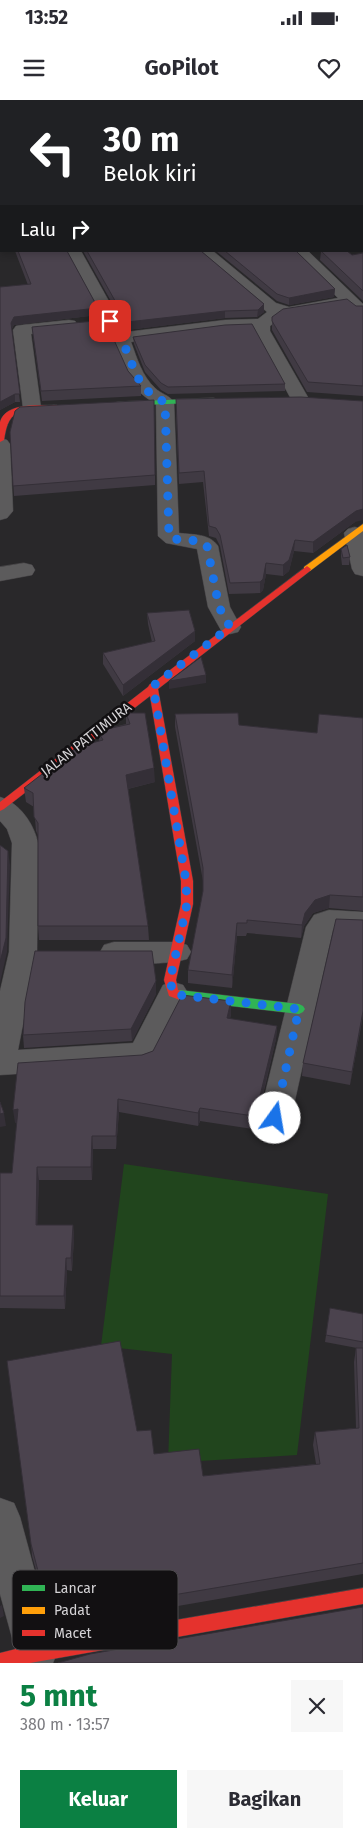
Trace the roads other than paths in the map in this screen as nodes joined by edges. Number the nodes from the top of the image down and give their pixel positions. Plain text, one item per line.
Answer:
1 (74, 252) edge
2 (204, 252) edge
3 (300, 252) edge
4 (357, 307) edge
5 (278, 311) junction
6 (110, 321) junction
7 (262, 324) junction
8 (121, 338) junction
9 (229, 399) edge
10 (282, 399) edge
11 (305, 400) joint
12 (165, 402) junction
13 (107, 405) edge
14 (68, 406) edge
15 (32, 408) junction
16 (0, 442) edge
17 (0, 514) edge
18 (359, 530) edge
19 (363, 569) edge
20 (24, 570) dead end
21 (0, 574) edge
22 (230, 627) junction
23 (153, 686) junction
24 (0, 806) edge
25 (363, 922) edge
26 (23, 952) junction
27 (52, 952) edge
28 (90, 952) edge
29 (177, 952) junction
30 (173, 993) junction
31 (299, 1009) junction
32 (0, 1063) edge
33 (275, 1118) dead end
34 (0, 1517) edge
35 (363, 1596) edge
36 (12, 1611) edge
37 (178, 1629) edge
38 (63, 1650) edge
39 (18, 1658) edge

1 - 6 street
2 - 5 street
3 - 4 street
4 - 5 street
5 - 7 street
6 - 8 street
6 - 15 street
7 - 8 street
7 - 11 street
8 - 12 street
9 - 12 street
10 - 11 street
12 - 13 street
12 - 22 street
14 - 15 street
15 - 16 street
16 - 17 street
18 - 19 street
18 - 22 street, JALAN PATTIMURA
20 - 21 street
22 - 23 street, JALAN PATTIMURA
23 - 24 street, JALAN PATTIMURA
23 - 29 street
24 - 26 street
25 - 31 street
26 - 27 street
26 - 32 street
28 - 29 street
29 - 30 street
30 - 31 street
30 - 32 street
31 - 33 street
34 - 36 street
35 - 37 street
38 - 39 street

